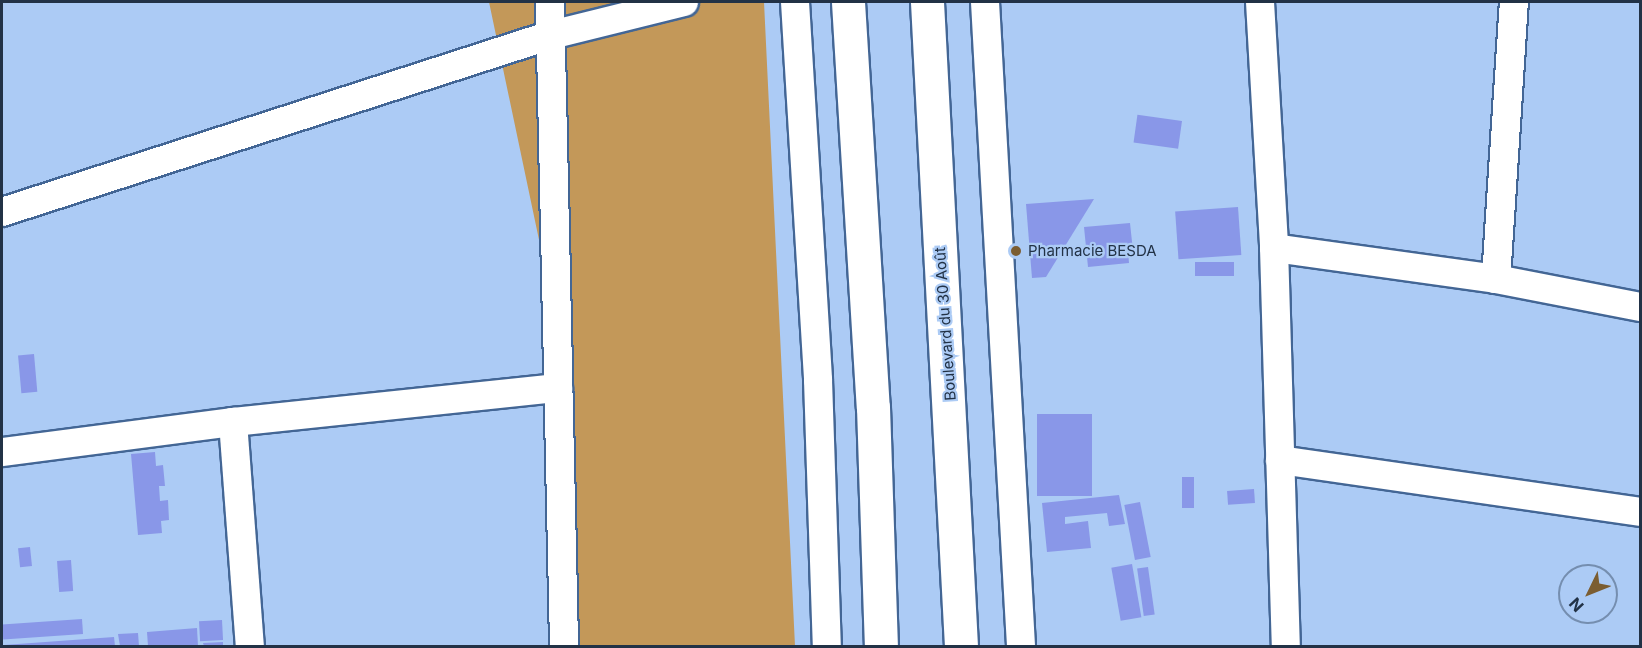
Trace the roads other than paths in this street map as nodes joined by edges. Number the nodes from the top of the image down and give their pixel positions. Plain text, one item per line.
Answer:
1 (550, 2) edge
2 (684, 2) edge
3 (795, 2) edge
4 (848, 2) edge
5 (927, 2) edge
6 (985, 2) edge
7 (1260, 2) edge
8 (1514, 2) edge
9 (551, 35) junction
10 (2, 212) edge
11 (1274, 248) junction
12 (1496, 279) junction
13 (1641, 307) edge
14 (558, 388) junction
15 (233, 422) junction
16 (2, 452) edge
17 (1280, 460) junction
18 (1641, 512) edge
19 (250, 646) edge
20 (564, 646) edge
21 (827, 646) edge
22 (881, 646) edge
23 (961, 646) edge
24 (1021, 646) edge
25 (1286, 646) edge

1 - 9 street
2 - 9 street
3 - 21 street
4 - 22 highway
5 - 23 highway, Boulevard du 30 Août
6 - 24 street
7 - 11 street
8 - 12 street
9 - 10 street
9 - 14 street
11 - 12 street
11 - 17 street
12 - 13 street
14 - 15 street
14 - 20 street
15 - 16 street
15 - 19 street
17 - 18 street
17 - 25 street

